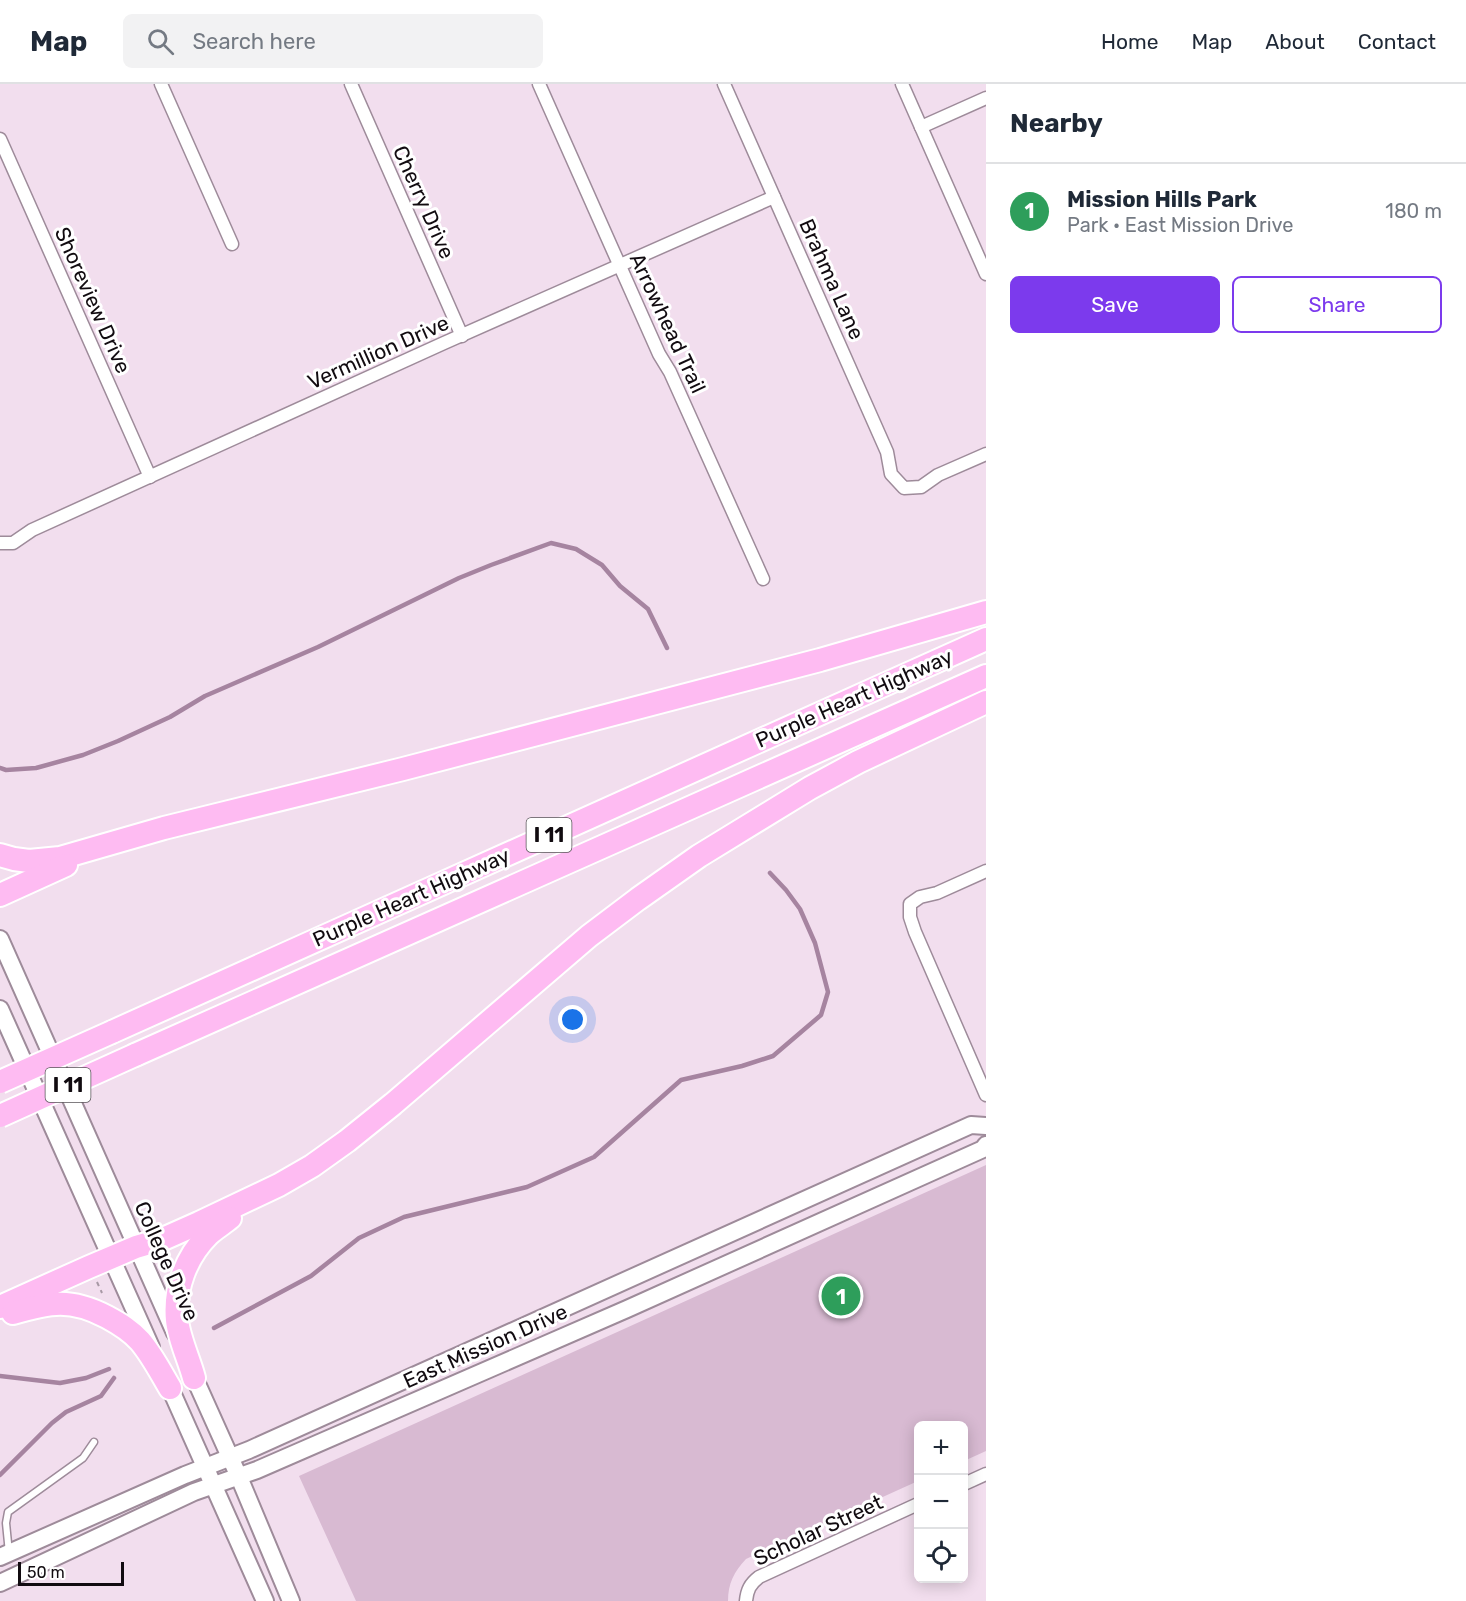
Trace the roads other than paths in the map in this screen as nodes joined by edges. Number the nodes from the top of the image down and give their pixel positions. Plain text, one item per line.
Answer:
1 (161, 84) edge
2 (351, 84) edge
3 (539, 84) edge
4 (724, 84) edge
5 (902, 84) edge
6 (986, 98) edge
7 (921, 127) junction
8 (0, 139) edge
9 (774, 197) junction
10 (232, 244) dead end
11 (620, 266) junction
12 (986, 274) edge
13 (462, 336) junction
14 (986, 454) edge
15 (150, 477) junction
16 (0, 543) edge
17 (763, 579) dead end
18 (986, 612) edge
19 (986, 639) edge
20 (986, 676) edge
21 (986, 702) edge
22 (119, 841) junction
23 (0, 855) edge
24 (986, 871) edge
25 (0, 895) edge
26 (0, 939) edge
27 (0, 1009) edge
28 (0, 1082) edge
29 (986, 1095) edge
30 (0, 1116) edge
31 (986, 1126) edge
32 (986, 1145) edge
33 (279, 1185) junction
34 (136, 1247) junction
35 (111, 1258) junction
36 (0, 1307) edge
37 (0, 1317) edge
38 (194, 1378) junction
39 (170, 1389) junction
40 (94, 1442) dead end
41 (230, 1457) junction
42 (205, 1467) junction
43 (986, 1474) edge
44 (239, 1478) junction
45 (968, 1482) edge
46 (214, 1485) junction
47 (914, 1506) edge
48 (5, 1555) edge
49 (0, 1582) edge
50 (265, 1601) edge
51 (291, 1601) edge
52 (746, 1601) edge

1 - 10 street
2 - 13 street, Cherry Drive
3 - 11 street, Arrowhead Trail
4 - 9 street, Brahma Lane
5 - 7 street
6 - 7 street
7 - 12 street
8 - 15 street, Shoreview Drive
9 - 11 street, Vermillion Drive
9 - 14 street, Brahma Lane
11 - 13 street, Vermillion Drive
11 - 17 street, Arrowhead Trail
13 - 15 street, Vermillion Drive
15 - 16 street, Vermillion Drive
18 - 22 highway
19 - 28 highway, Purple Heart Highway / I 11, bridge
20 - 30 highway, Purple Heart Highway / I 11, bridge
21 - 33 highway
22 - 23 highway
22 - 25 highway
24 - 29 street
26 - 34 street, College Drive
27 - 35 street
31 - 41 street, East Mission Drive
32 - 44 street, East Mission Drive
33 - 34 highway
33 - 38 highway
34 - 35 highway
34 - 38 street, College Drive
35 - 36 highway
35 - 39 street
37 - 39 highway
38 - 41 street, College Drive
39 - 42 street
40 - 48 lane
41 - 42 street, East Mission Drive
41 - 44 street, College Drive
42 - 46 street
42 - 48 street, East Mission Drive
43 - 45 street
44 - 46 street, East Mission Drive
44 - 51 street, College Drive
46 - 49 street, East Mission Drive
46 - 50 street
47 - 52 street, Scholar Street

